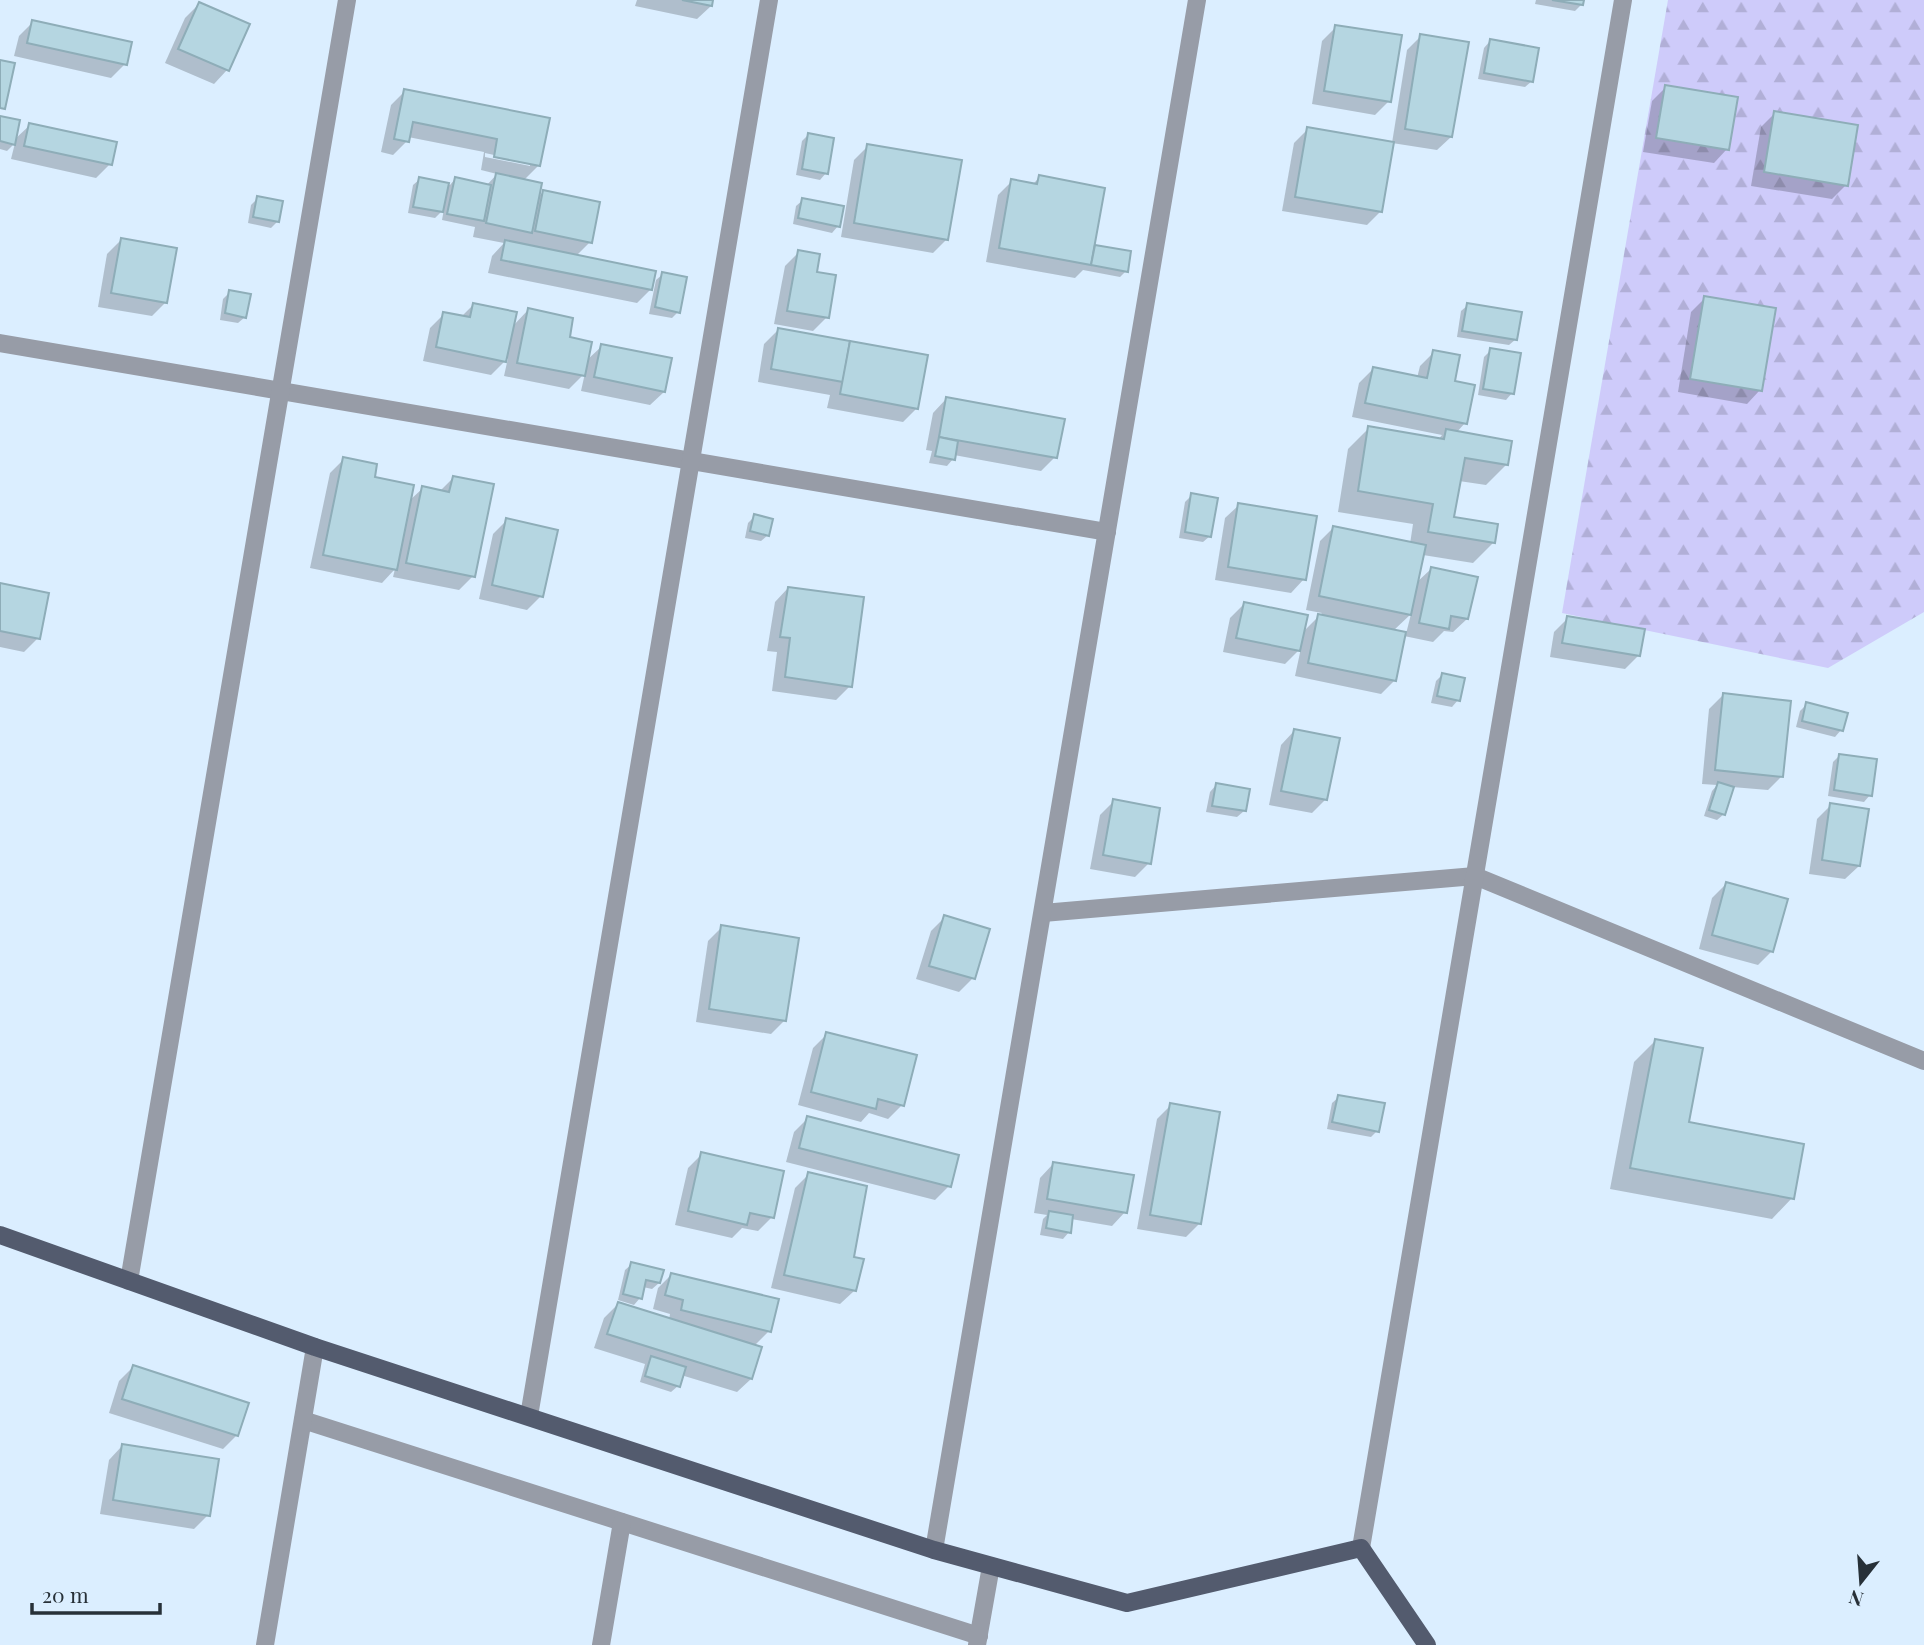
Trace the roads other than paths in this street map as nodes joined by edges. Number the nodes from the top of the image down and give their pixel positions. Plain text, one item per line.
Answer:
1 (347, 0) edge
2 (769, 0) edge
3 (1197, 0) edge
4 (1623, 0) edge
5 (0, 343) edge
6 (281, 391) junction
7 (691, 461) junction
8 (1107, 532) junction
9 (1475, 876) junction
10 (1042, 913) junction
11 (1924, 1061) edge
12 (0, 1235) edge
13 (130, 1281) junction
14 (315, 1347) junction
15 (529, 1416) junction
16 (303, 1420) junction
17 (622, 1521) junction
18 (1361, 1548) junction
19 (934, 1550) junction
20 (991, 1566) junction
21 (978, 1640) edge
22 (265, 1645) edge
23 (601, 1645) edge
24 (1427, 1645) edge

1 - 6 street
2 - 7 street
3 - 8 street
4 - 9 street
5 - 6 street
6 - 7 street
6 - 13 street
7 - 8 street
7 - 15 street
8 - 10 street
9 - 10 street
9 - 11 street
9 - 18 street
10 - 19 street
12 - 13 main road
13 - 14 main road
14 - 15 main road
14 - 16 street
15 - 19 main road
16 - 17 street
16 - 22 street
17 - 21 street
17 - 23 street
18 - 20 main road
18 - 24 main road
19 - 20 main road
20 - 21 street

